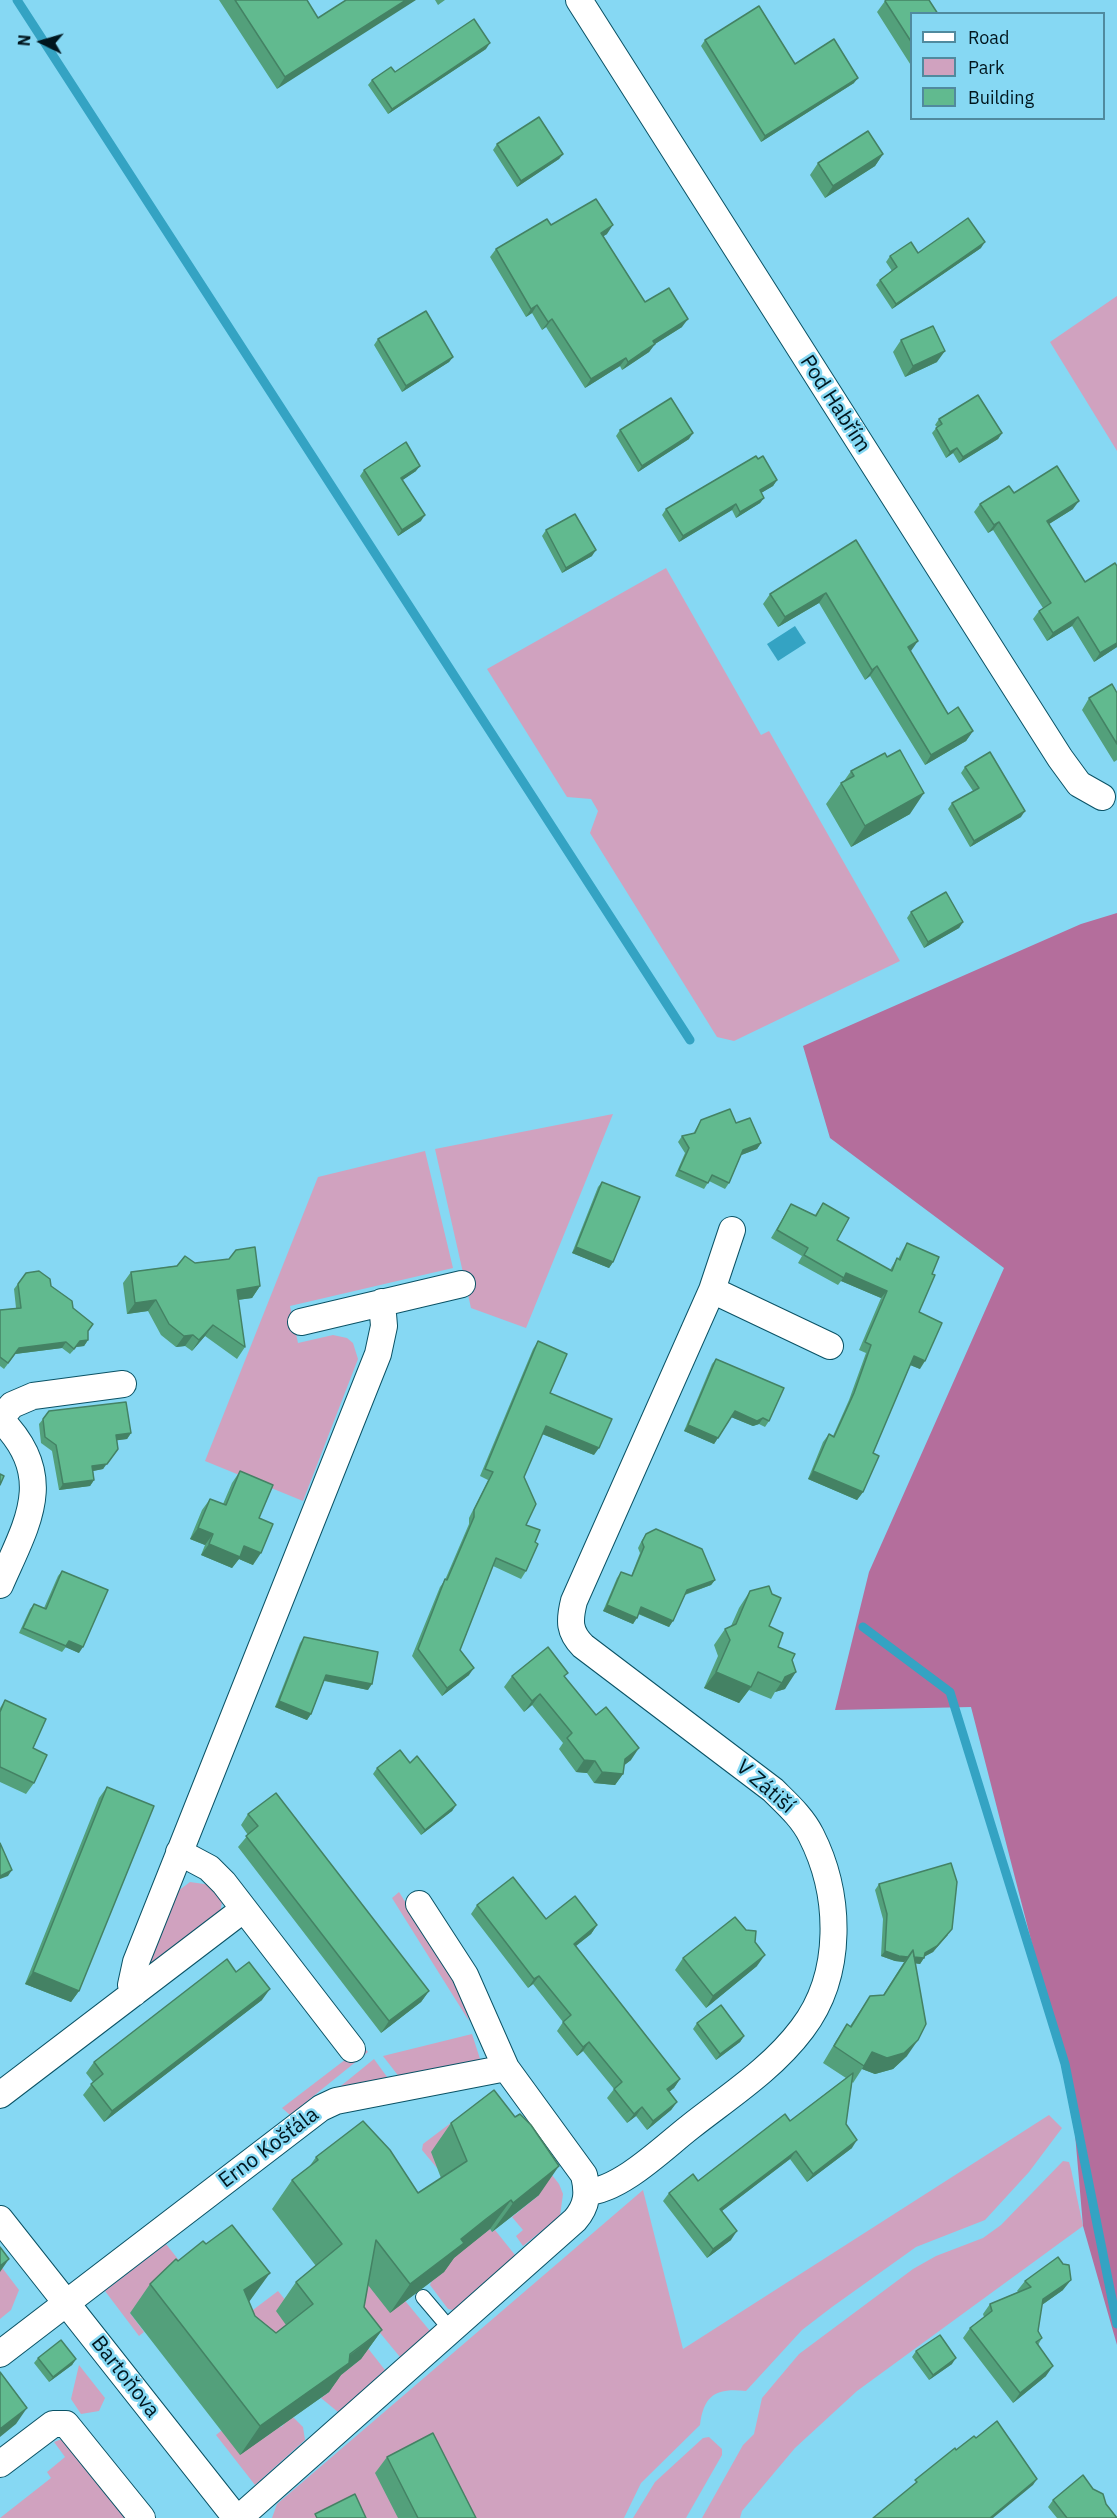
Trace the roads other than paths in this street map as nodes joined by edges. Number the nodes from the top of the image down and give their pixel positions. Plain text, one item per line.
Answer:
1 (579, 0) edge
2 (1102, 797) dead end
3 (732, 1230) dead end
4 (462, 1284) dead end
5 (712, 1290) junction
6 (382, 1302) junction
7 (301, 1322) dead end
8 (830, 1346) dead end
9 (123, 1384) dead end
10 (0, 1419) edge
11 (0, 1585) edge
12 (179, 1852) junction
13 (419, 1904) dead end
14 (244, 1909) junction
15 (134, 1992) junction
16 (352, 2049) dead end
17 (506, 2068) junction
18 (0, 2095) edge
19 (587, 2192) junction
20 (0, 2219) edge
21 (423, 2297) edge
22 (65, 2302) junction
23 (451, 2330) junction
24 (0, 2354) edge
25 (0, 2464) edge
26 (142, 2518) edge
27 (237, 2518) edge

1 - 2 street, Pod Habřím
3 - 5 street, V Zátiší
4 - 6 street
5 - 8 street
5 - 19 street, V Zátiší
6 - 7 street
6 - 12 street
9 - 10 street
10 - 11 street
12 - 14 street
12 - 15 street
13 - 17 street
14 - 15 street
14 - 16 street
15 - 18 street
17 - 19 street
17 - 22 street, Erno Košťála
19 - 23 street
20 - 22 street, Bartoňova
21 - 23 lane
22 - 24 street
22 - 27 street, Bartoňova
23 - 27 street
25 - 26 street

